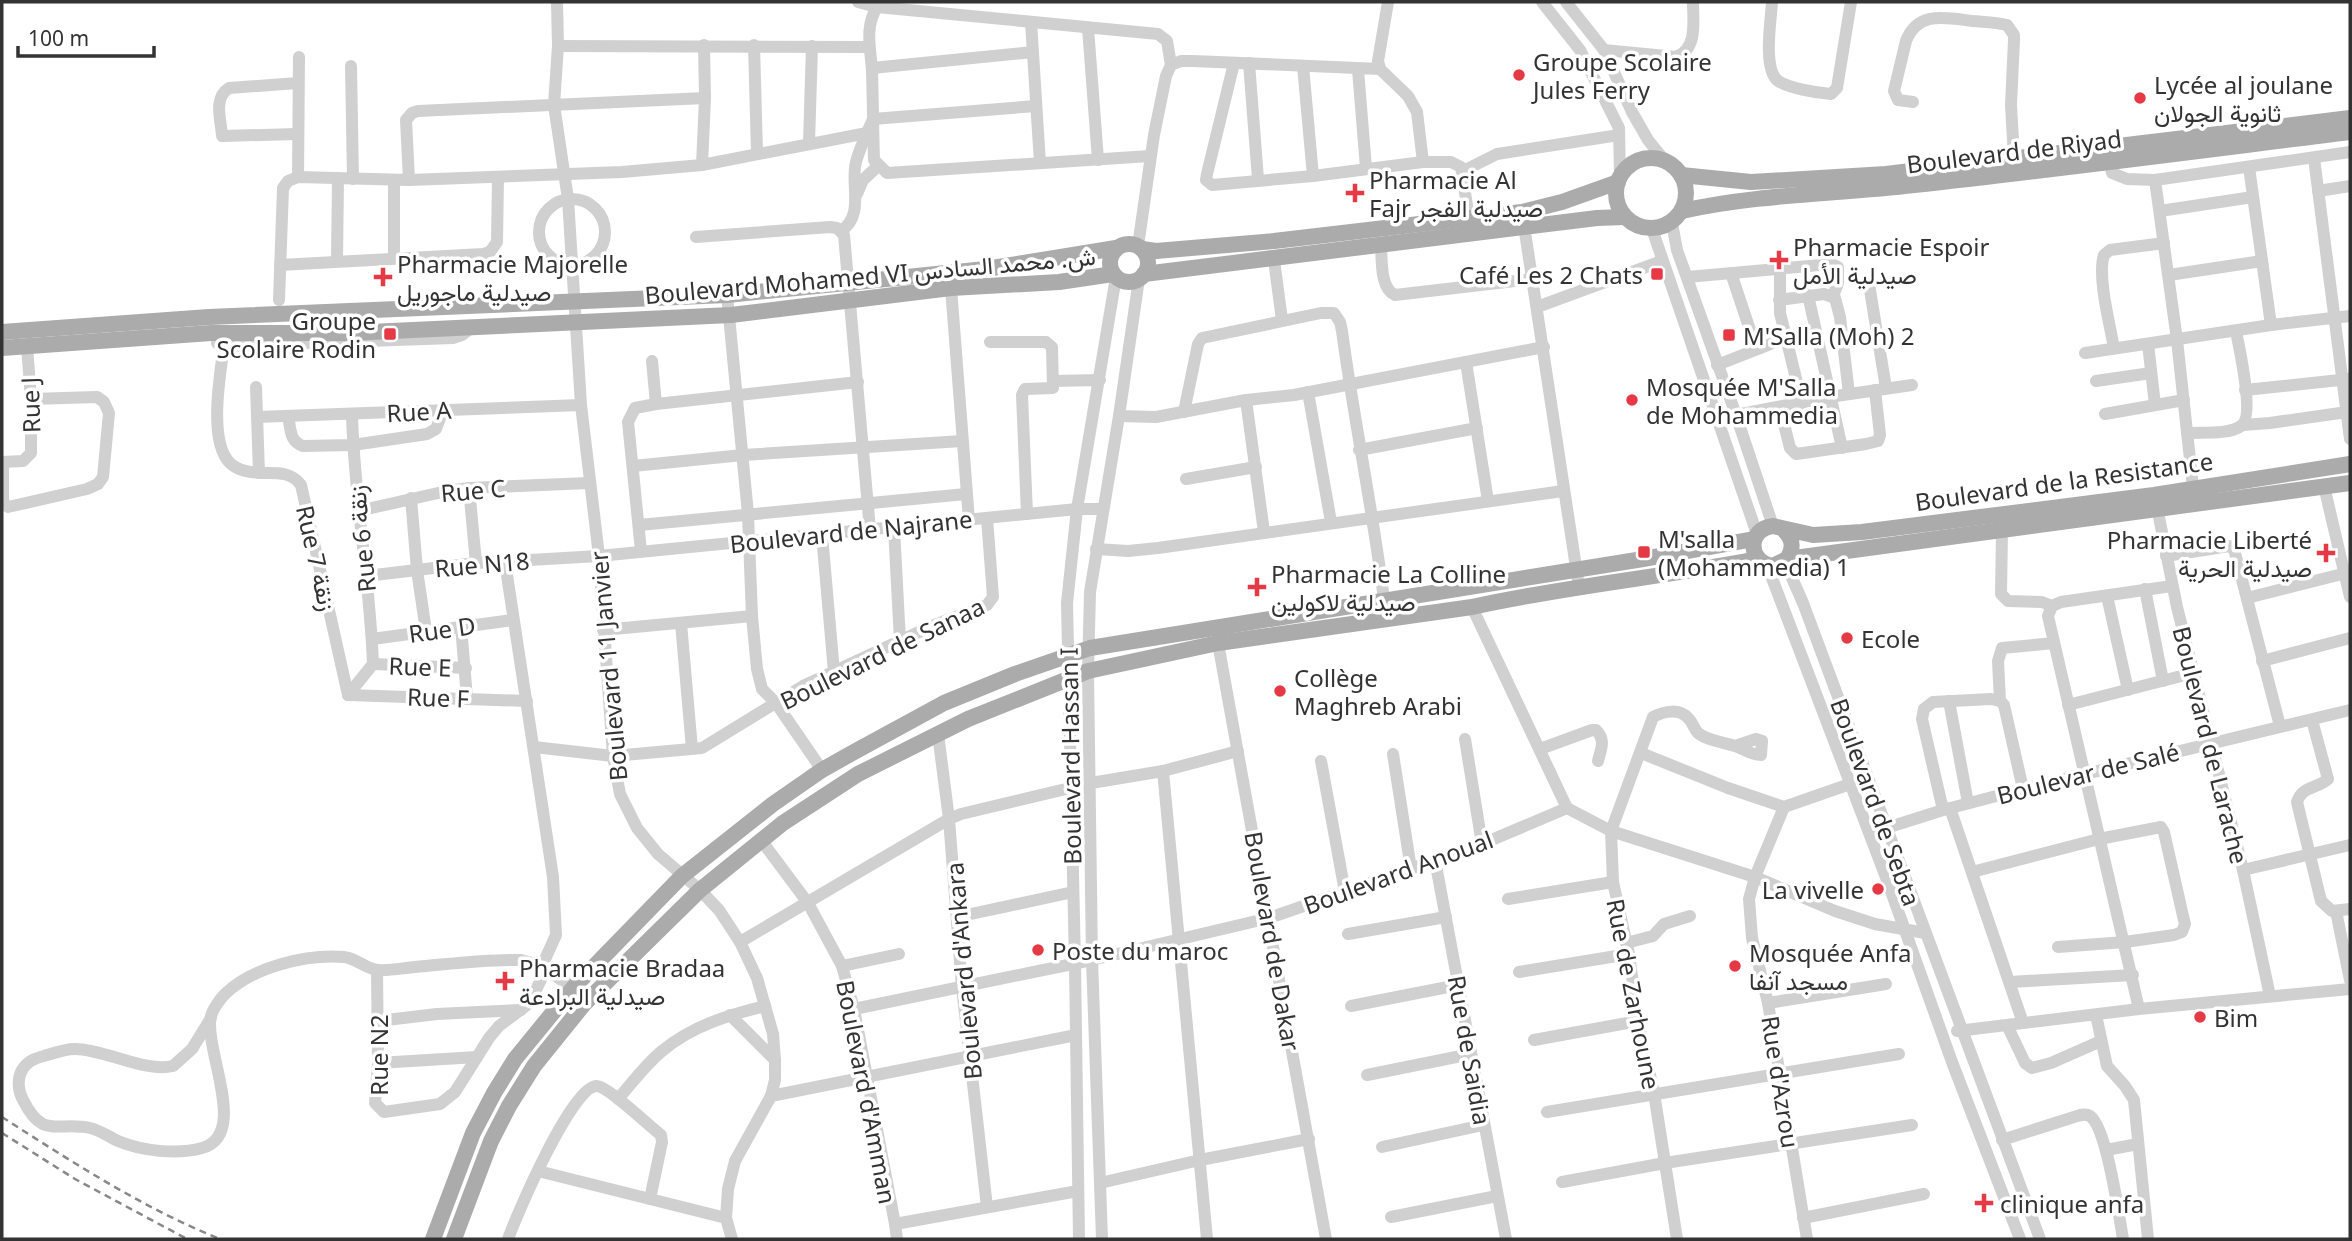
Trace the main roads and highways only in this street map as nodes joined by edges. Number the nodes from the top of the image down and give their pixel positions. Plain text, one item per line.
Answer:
1 (2350, 118) edge
2 (2350, 132) edge
3 (2108, 155) junction
4 (1681, 175) junction
5 (1619, 179) junction
6 (1625, 217) junction
7 (1677, 217) junction
8 (1140, 247) junction
9 (1116, 248) junction
10 (1114, 275) junction
11 (1141, 277) junction
12 (210, 325) junction
13 (2, 332) edge
14 (2, 348) edge
15 (2350, 464) edge
16 (2350, 483) edge
17 (2156, 502) junction
18 (1779, 528) junction
19 (1756, 536) junction
20 (1786, 560) junction
21 (1762, 562) junction
22 (433, 1239) edge
23 (454, 1239) edge

1 - 3 main road, Boulevard de Riyad
2 - 3 main road, Boulevard de Riyad
3 - 4 main road, Boulevard de Riyad
3 - 7 main road, Boulevard de Riyad
4 - 5 main road
4 - 7 main road
5 - 6 main road
5 - 8 main road
6 - 7 main road
6 - 11 main road
8 - 9 main road
8 - 11 main road
9 - 10 main road
9 - 12 main road, Boulevard Mohamed VI ش. محمد السادس
10 - 11 main road
10 - 12 main road, Boulevard Mohamed VI ش. محمد السادس
12 - 13 main road, Boulevard Mohamed VI ش. محمد السادس
12 - 14 main road, Boulevard Mohamed VI ش. محمد السادس
15 - 17 main road, Boulevard de la Resistance
16 - 17 main road, Boulevard de la Resistance
17 - 18 main road, Boulevard de la Resistance
17 - 20 main road, Boulevard de la Resistance
18 - 19 main road
18 - 20 main road
19 - 21 main road
19 - 22 main road
20 - 21 main road
21 - 23 main road

